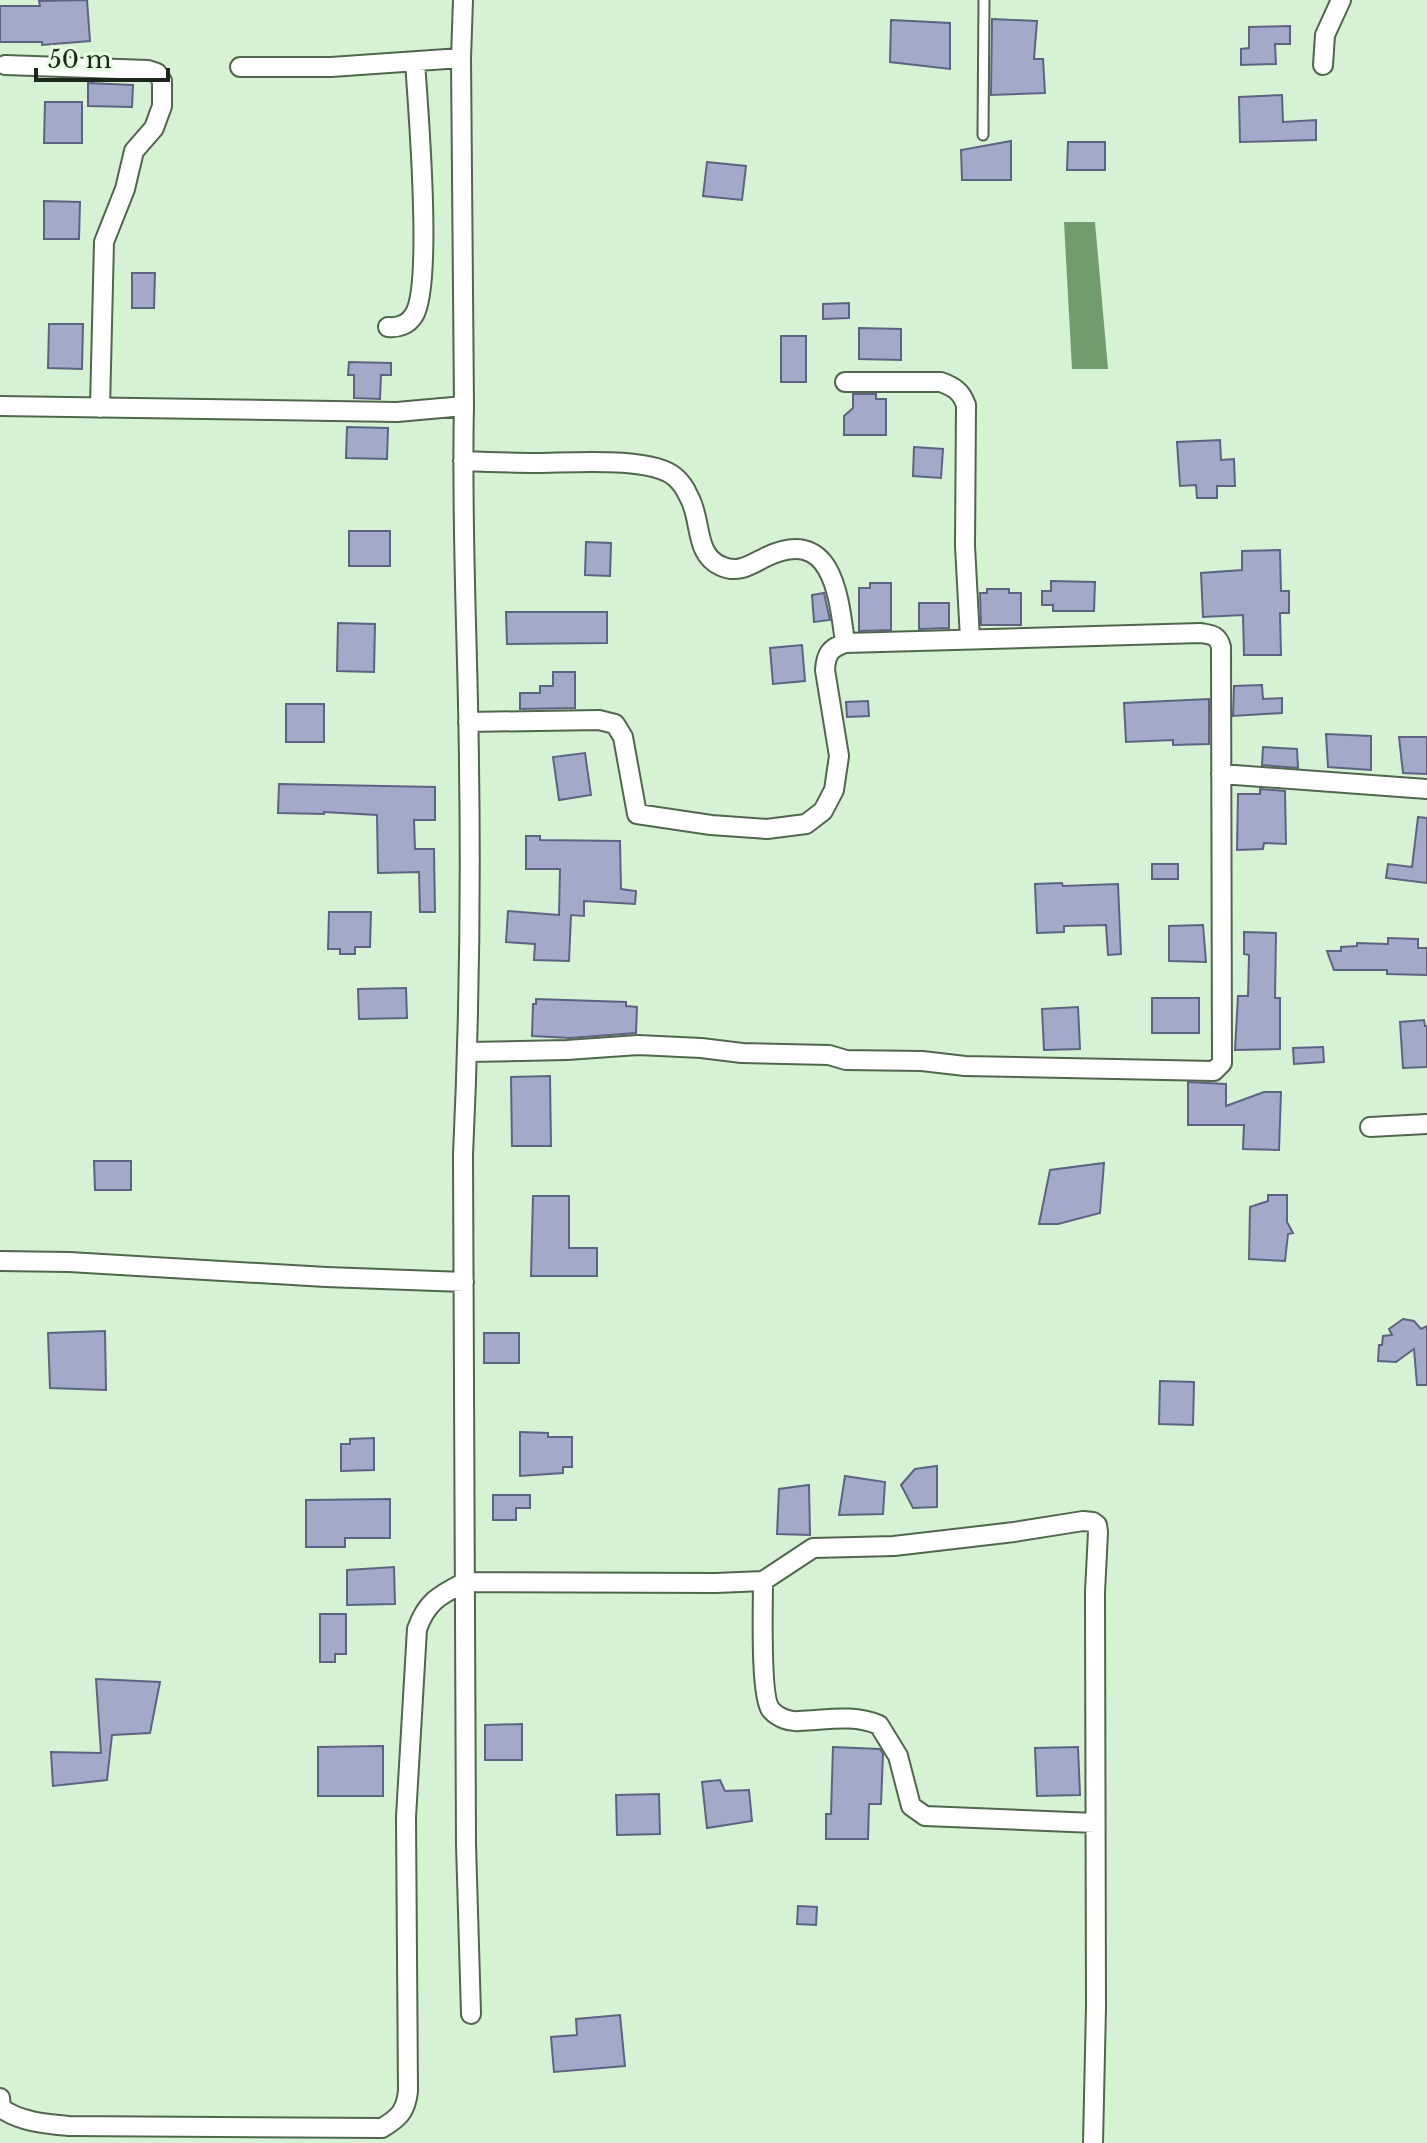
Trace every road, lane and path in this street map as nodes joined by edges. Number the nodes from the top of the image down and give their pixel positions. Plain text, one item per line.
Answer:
1 (463, 0) edge
2 (984, 0) edge
3 (1341, 0) edge
4 (461, 58) junction
5 (415, 62) junction
6 (5, 65) dead end
7 (1323, 65) dead end
8 (240, 67) dead end
9 (983, 135) dead end
10 (388, 327) dead end
11 (845, 382) dead end
12 (0, 406) edge
13 (464, 406) junction
14 (100, 408) junction
15 (463, 461) junction
16 (970, 639) junction
17 (845, 643) junction
18 (468, 722) junction
19 (1221, 774) junction
20 (1427, 789) edge
21 (468, 1052) junction
22 (1427, 1124) edge
23 (1370, 1127) dead end
24 (0, 1261) edge
25 (464, 1282) junction
26 (763, 1581) junction
27 (465, 1582) junction
28 (1095, 1823) junction
29 (471, 2014) dead end
30 (0, 2098) edge
31 (1093, 2143) edge

1 - 4 street
2 - 9 lane
3 - 7 street
4 - 5 street
4 - 13 street
5 - 8 street
5 - 10 street
6 - 14 street
11 - 16 street
12 - 14 street
13 - 14 street
13 - 15 street
15 - 17 street
15 - 18 street
16 - 17 street
16 - 19 street
17 - 18 street
18 - 21 street
19 - 20 street
19 - 21 street
21 - 25 street
22 - 23 street
24 - 25 street
25 - 27 street
26 - 27 street
26 - 28 street
26 - 28 street
27 - 29 street
27 - 30 street
28 - 31 street

